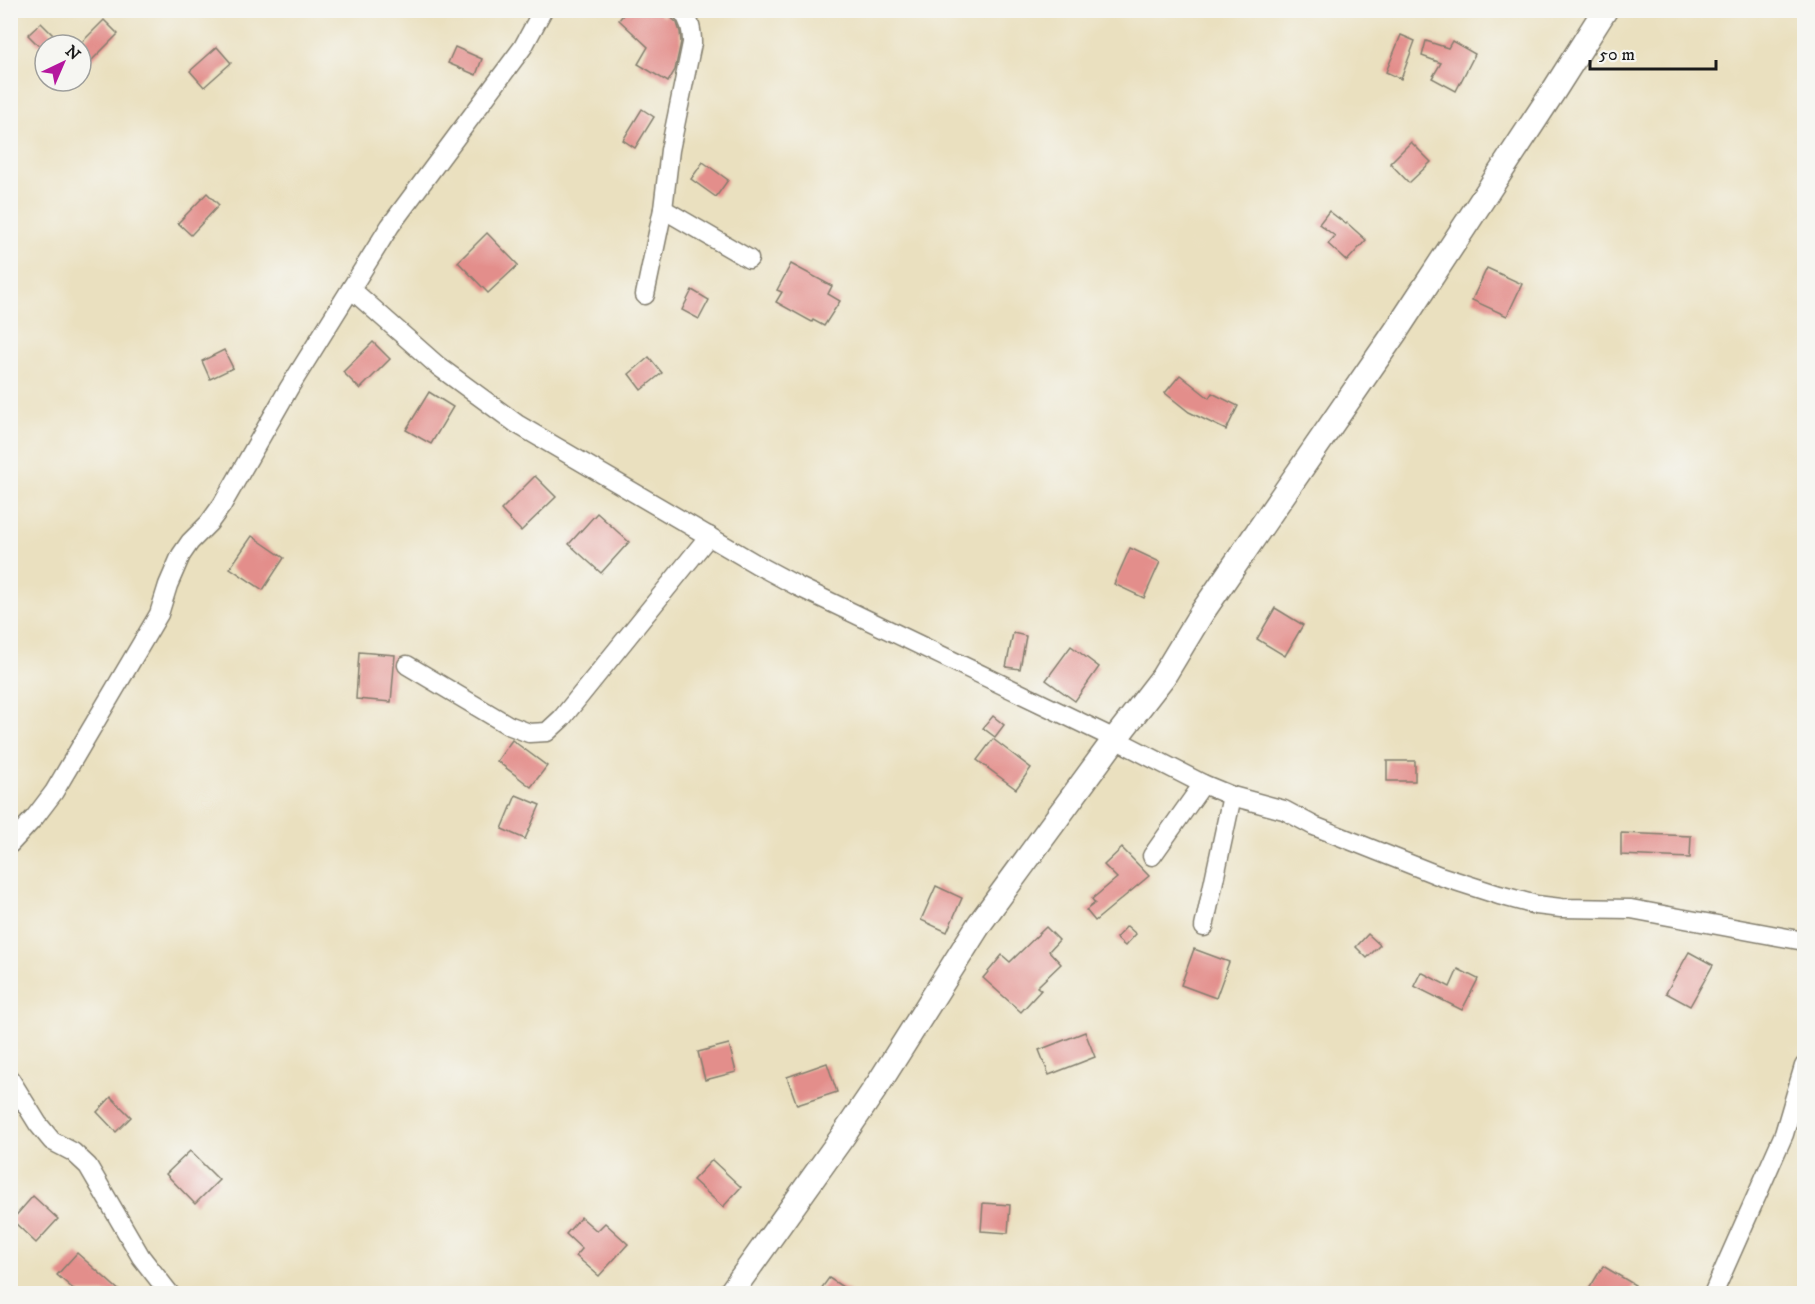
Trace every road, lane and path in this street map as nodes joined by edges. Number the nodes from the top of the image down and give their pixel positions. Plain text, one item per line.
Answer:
1 (543, 10) edge
2 (681, 10) edge
3 (1605, 10) edge
4 (663, 209) junction
5 (749, 259) dead end
6 (351, 289) junction
7 (645, 295) dead end
8 (709, 536) junction
9 (407, 665) dead end
10 (1115, 739) junction
11 (1203, 784) junction
12 (1232, 796) junction
13 (10, 844) edge
14 (1152, 856) dead end
15 (1203, 927) dead end
16 (1804, 941) edge
17 (1804, 1066) edge
18 (10, 1079) edge
19 (170, 1293) edge
20 (730, 1293) edge
21 (1713, 1293) edge

1 - 6 street
2 - 4 street
3 - 10 street
4 - 5 street
4 - 7 street
6 - 8 street
6 - 13 street
8 - 9 street
8 - 10 street
10 - 11 street
10 - 20 street
11 - 12 street
11 - 14 street
12 - 15 street
12 - 16 street
17 - 21 street
18 - 19 street

